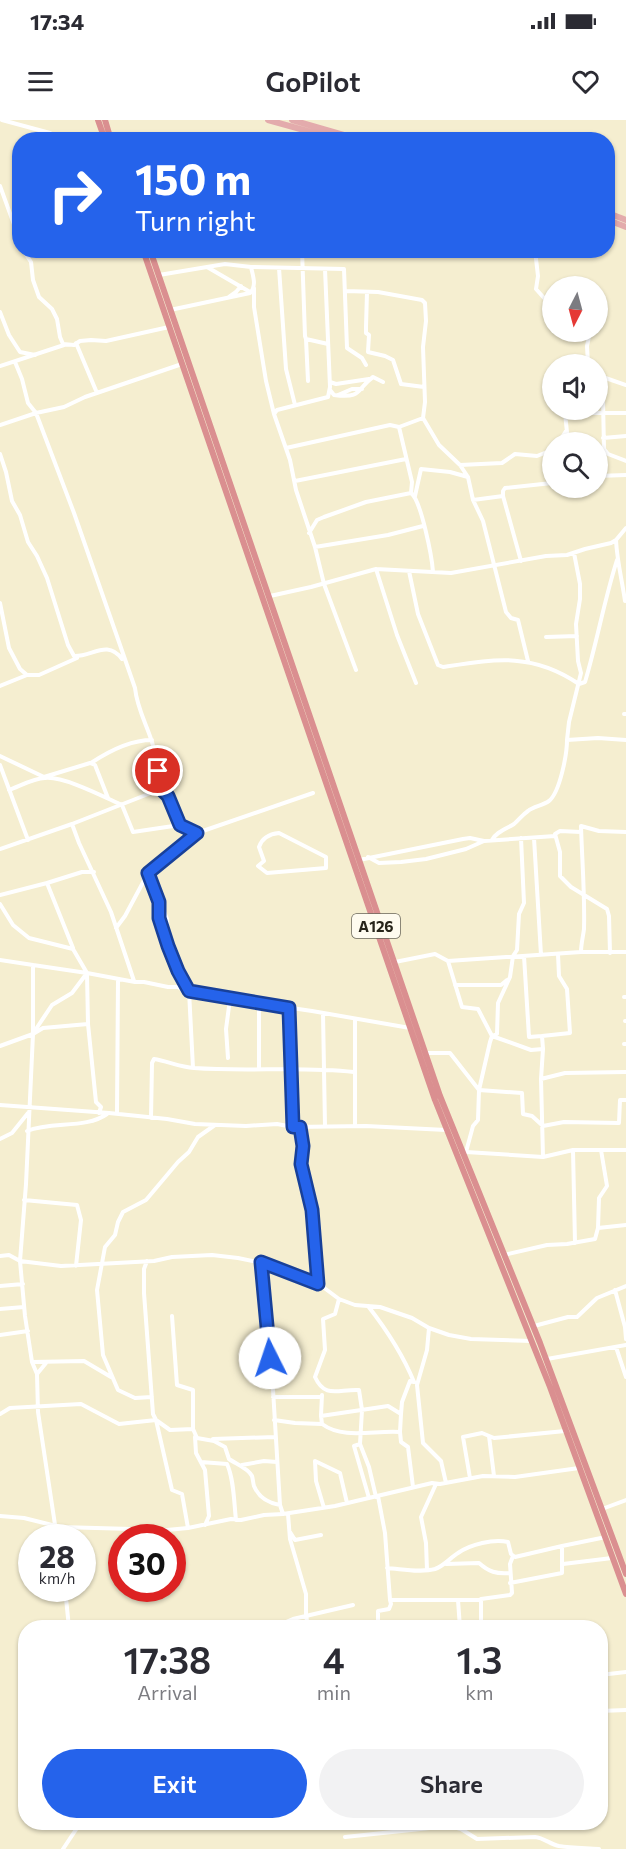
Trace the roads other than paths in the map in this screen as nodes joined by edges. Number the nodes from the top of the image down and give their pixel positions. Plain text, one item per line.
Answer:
1 (2, 120) edge
2 (268, 120) edge
3 (292, 120) edge
4 (46, 132) edge
5 (302, 132) edge
6 (333, 132) edge
7 (0, 186) edge
8 (12, 219) edge
9 (28, 258) edge
10 (146, 258) edge
11 (153, 258) edge
12 (302, 258) edge
13 (536, 258) edge
14 (206, 266) junction
15 (251, 267) junction
16 (279, 268) junction
17 (302, 269) junction
18 (325, 269) junction
19 (158, 275) junction
20 (241, 286) junction
21 (252, 290) junction
22 (346, 291) junction
23 (367, 292) junction
24 (542, 296) edge
25 (226, 298) junction
26 (170, 310) junction
27 (0, 312) edge
28 (170, 327) junction
29 (306, 339) junction
30 (76, 344) junction
31 (328, 344) junction
32 (65, 345) junction
33 (35, 355) junction
34 (15, 362) junction
35 (182, 364) junction
36 (366, 365) dead end
37 (0, 366) edge
38 (369, 379) junction
39 (608, 379) edge
40 (308, 381) dead end
41 (330, 382) junction
42 (383, 382) dead end
43 (626, 385) edge
44 (424, 387) junction
45 (330, 390) junction
46 (97, 393) junction
47 (295, 405) junction
48 (36, 413) junction
49 (626, 413) edge
50 (274, 414) junction
51 (608, 414) edge
52 (423, 418) junction
53 (565, 420) edge
54 (0, 425) edge
55 (399, 427) junction
56 (566, 430) edge
57 (626, 436) edge
58 (608, 438) edge
59 (286, 448) junction
60 (608, 453) edge
61 (0, 454) edge
62 (542, 454) edge
63 (406, 459) junction
64 (626, 461) edge
65 (460, 465) junction
66 (626, 475) edge
67 (608, 476) edge
68 (468, 477) junction
69 (295, 481) junction
70 (542, 484) edge
71 (411, 493) junction
72 (415, 496) junction
73 (503, 496) junction
74 (473, 500) junction
75 (423, 526) junction
76 (626, 528) edge
77 (309, 533) junction
78 (616, 540) junction
79 (315, 547) junction
80 (574, 553) junction
81 (521, 561) junction
82 (617, 561) junction
83 (495, 565) junction
84 (376, 569) junction
85 (409, 571) junction
86 (434, 572) junction
87 (624, 576) edge
88 (260, 577) junction
89 (324, 584) junction
90 (270, 596) junction
91 (625, 601) edge
92 (0, 603) edge
93 (577, 636) junction
94 (546, 637) dead end
95 (81, 657) junction
96 (528, 661) junction
97 (126, 664) junction
98 (356, 670) dead end
99 (27, 675) junction
100 (416, 683) dead end
101 (579, 684) junction
102 (0, 686) edge
103 (152, 740) junction
104 (567, 740) junction
105 (626, 740) edge
106 (0, 756) edge
107 (90, 763) junction
108 (0, 765) edge
109 (44, 777) junction
110 (161, 789) junction
111 (9, 790) junction
112 (313, 793) dead end
113 (108, 799) junction
114 (122, 805) junction
115 (72, 824) junction
116 (180, 825) junction
117 (626, 831) edge
118 (581, 832) junction
119 (197, 833) junction
120 (555, 836) junction
121 (521, 838) junction
122 (534, 838) junction
123 (28, 840) junction
124 (492, 840) junction
125 (484, 841) junction
126 (0, 849) edge
127 (368, 857) junction
128 (356, 860) junction
129 (326, 868) joint
130 (94, 872) junction
131 (148, 873) junction
132 (47, 883) junction
133 (583, 894) junction
134 (0, 896) edge
135 (0, 904) edge
136 (116, 928) junction
137 (73, 948) junction
138 (580, 952) junction
139 (626, 952) edge
140 (610, 953) junction
141 (558, 954) junction
142 (541, 955) junction
143 (513, 956) junction
144 (524, 956) junction
145 (0, 960) edge
146 (448, 961) junction
147 (394, 962) junction
148 (33, 965) junction
149 (87, 973) junction
150 (510, 977) junction
151 (118, 979) junction
152 (135, 982) junction
153 (455, 985) junction
154 (189, 991) junction
155 (230, 999) junction
156 (259, 1003) junction
157 (289, 1008) junction
158 (322, 1013) junction
159 (355, 1020) junction
160 (88, 1024) junction
161 (410, 1028) junction
162 (33, 1034) junction
163 (492, 1036) junction
164 (542, 1036) junction
165 (0, 1046) edge
166 (543, 1049) junction
167 (425, 1053) junction
168 (228, 1058) dead end
169 (291, 1067) junction
170 (193, 1068) junction
171 (259, 1069) junction
172 (324, 1071) junction
173 (354, 1072) junction
174 (626, 1072) edge
175 (541, 1079) junction
176 (479, 1090) junction
177 (626, 1100) edge
178 (0, 1105) edge
179 (28, 1110) junction
180 (99, 1113) junction
181 (109, 1113) junction
182 (117, 1114) junction
183 (151, 1118) junction
184 (215, 1125) junction
185 (355, 1125) junction
186 (324, 1126) junction
187 (543, 1126) junction
188 (293, 1127) junction
189 (300, 1127) junction
190 (447, 1130) junction
191 (27, 1131) junction
192 (0, 1139) edge
193 (573, 1150) junction
194 (601, 1150) junction
195 (626, 1150) edge
196 (464, 1152) junction
197 (543, 1157) junction
198 (24, 1200) junction
199 (626, 1225) edge
200 (598, 1228) junction
201 (574, 1242) junction
202 (504, 1255) junction
203 (0, 1256) edge
204 (20, 1261) junction
205 (138, 1262) junction
206 (147, 1262) junction
207 (261, 1262) junction
208 (102, 1264) junction
209 (93, 1265) junction
210 (76, 1266) junction
211 (144, 1269) junction
212 (98, 1274) junction
213 (23, 1284) junction
214 (318, 1284) junction
215 (0, 1286) edge
216 (626, 1286) edge
217 (615, 1290) junction
218 (339, 1299) junction
219 (368, 1306) junction
220 (24, 1307) junction
221 (0, 1310) edge
222 (172, 1316) dead end
223 (533, 1326) junction
224 (429, 1328) junction
225 (28, 1331) junction
226 (0, 1335) edge
227 (626, 1339) edge
228 (532, 1341) junction
229 (626, 1345) edge
230 (616, 1347) junction
231 (546, 1359) junction
232 (32, 1362) junction
233 (47, 1362) junction
234 (37, 1374) junction
235 (112, 1377) junction
236 (626, 1377) edge
237 (416, 1382) junction
238 (326, 1392) junction
239 (322, 1396) junction
240 (152, 1397) junction
241 (273, 1397) junction
242 (38, 1407) junction
243 (362, 1410) junction
244 (0, 1414) edge
245 (401, 1414) junction
246 (321, 1416) junction
247 (156, 1420) junction
248 (274, 1420) junction
249 (322, 1424) junction
250 (193, 1429) junction
251 (566, 1431) junction
252 (361, 1432) junction
253 (400, 1432) junction
254 (489, 1436) junction
255 (195, 1437) junction
256 (275, 1437) junction
257 (209, 1440) junction
258 (360, 1444) junction
259 (201, 1462) junction
260 (277, 1462) junction
261 (241, 1466) junction
262 (580, 1467) junction
263 (494, 1476) junction
264 (470, 1478) junction
265 (446, 1483) junction
266 (436, 1484) junction
267 (413, 1487) junction
268 (377, 1497) junction
269 (369, 1498) junction
270 (626, 1500) edge
271 (347, 1503) junction
272 (280, 1505) junction
273 (324, 1508) junction
274 (600, 1510) junction
275 (285, 1514) junction
276 (0, 1516) edge
277 (237, 1520) junction
278 (49, 1524) edge
279 (56, 1524) edge
280 (205, 1525) junction
281 (96, 1528) edge
282 (188, 1528) junction
283 (289, 1532) junction
284 (321, 1535) dead end
285 (606, 1538) junction
286 (562, 1546) junction
287 (513, 1556) junction
288 (614, 1558) junction
289 (445, 1564) junction
290 (562, 1564) junction
291 (387, 1568) junction
292 (426, 1570) junction
293 (626, 1571) edge
294 (510, 1573) junction
295 (510, 1583) junction
296 (626, 1594) edge
297 (390, 1600) junction
298 (459, 1600) junction
299 (481, 1600) junction
300 (66, 1602) edge
301 (353, 1605) dead end
302 (306, 1617) junction
303 (68, 1620) edge
304 (296, 1620) edge
305 (307, 1620) edge
306 (378, 1620) edge
307 (460, 1620) edge
308 (481, 1620) edge
309 (626, 1672) edge
310 (608, 1674) edge
311 (626, 1710) edge
312 (608, 1711) edge
313 (76, 1830) edge
314 (407, 1830) edge
315 (463, 1830) edge
316 (345, 1836) dead end
317 (63, 1849) edge
318 (599, 1849) edge

1 - 4 street
2 - 5 main road
3 - 6 main road
7 - 8 street
9 - 32 street
10 - 28 highway, A126
11 - 19 highway, A126
12 - 17 street
13 - 24 street
14 - 15 street
14 - 19 street
14 - 20 street
15 - 16 street
15 - 21 street
16 - 17 street
16 - 47 street
17 - 18 street
17 - 29 street
18 - 22 street
18 - 31 street
19 - 26 highway, A126
20 - 21 street
20 - 25 street
21 - 25 street
21 - 50 street
22 - 23 street
22 - 36 street
23 - 44 street
23 - 44 street
25 - 26 street
26 - 88 highway, A126
27 - 33 street
28 - 30 street
28 - 35 highway, A126
29 - 31 street
29 - 40 street
30 - 32 street
30 - 46 street
31 - 41 street
32 - 33 street
33 - 34 street
34 - 37 street
34 - 48 street
35 - 46 street
35 - 88 highway, A126
38 - 41 street
38 - 42 street
38 - 45 street
39 - 43 street
41 - 45 street
44 - 52 street
45 - 47 street
46 - 48 street
47 - 50 street
48 - 54 street
48 - 97 street
49 - 51 street
50 - 59 street
52 - 55 street
52 - 65 street
53 - 56 street
55 - 59 street
55 - 63 street
57 - 58 street
59 - 69 street
60 - 64 street
61 - 95 street
62 - 65 street
63 - 69 street
63 - 71 street
65 - 68 street
66 - 67 street
68 - 72 street
68 - 74 street
69 - 77 street
70 - 73 street
71 - 72 street
71 - 77 street
72 - 75 street
73 - 74 street
73 - 81 street
74 - 83 street
75 - 79 street
75 - 86 street
76 - 78 street
77 - 79 street
78 - 80 street
78 - 82 street
79 - 89 street
80 - 81 street
80 - 93 street
81 - 83 street
82 - 87 street
82 - 101 street
83 - 86 street
83 - 96 street
84 - 85 street
84 - 89 street
84 - 100 street
85 - 86 street
85 - 96 street
87 - 91 street
88 - 90 highway, A126
88 - 128 highway, A126
89 - 90 street
89 - 98 street
90 - 128 highway, A126
92 - 99 street
93 - 94 street
93 - 101 street
95 - 97 street
95 - 99 street
96 - 101 street
97 - 103 street
99 - 102 street
101 - 104 street
103 - 107 street
103 - 110 street
104 - 105 street
104 - 124 street
106 - 109 street
107 - 109 street
107 - 113 street
108 - 111 street
109 - 111 street
109 - 113 street
110 - 114 street
110 - 116 street
111 - 123 street
112 - 119 street
113 - 114 street
114 - 115 street
114 - 116 street
115 - 123 street
115 - 130 street
116 - 119 street
117 - 118 street
118 - 120 street
118 - 133 street
119 - 131 street
120 - 122 street
120 - 133 street
121 - 122 street
121 - 124 street
121 - 143 street
122 - 142 street
123 - 126 street
124 - 125 street
125 - 127 street
125 - 127 street
127 - 128 street
128 - 147 highway, A126
128 - 161 highway, A126
129 - 129 street
130 - 132 street
130 - 136 street
131 - 136 street
131 - 154 street
132 - 134 street
132 - 137 street
133 - 138 street
133 - 140 street
135 - 137 street
136 - 152 street
137 - 149 street
138 - 140 street
138 - 141 street
139 - 140 street
141 - 142 street
141 - 164 street
142 - 144 street
143 - 144 street
143 - 146 street
143 - 150 street
144 - 164 street
145 - 148 street
146 - 147 street
146 - 153 street
147 - 167 highway, A126
148 - 149 street
148 - 162 street
149 - 151 street
149 - 160 street
149 - 162 street
150 - 153 street
150 - 163 street
151 - 152 street
151 - 182 street
152 - 154 street
153 - 163 street
154 - 155 street
154 - 170 street
155 - 156 street
155 - 168 street
156 - 157 street
156 - 171 street
157 - 158 street
157 - 169 street
158 - 159 street
158 - 172 street
159 - 161 street
159 - 173 street
160 - 162 street
160 - 180 street
161 - 190 highway, A126
162 - 165 street
162 - 179 street
163 - 166 street
163 - 176 street
164 - 166 street
166 - 175 street
167 - 176 street
167 - 196 highway, A126
169 - 171 street
169 - 172 street
169 - 188 street
170 - 171 street
170 - 183 street
172 - 173 street
172 - 186 street
173 - 185 street
174 - 175 street
175 - 187 street
176 - 187 street
176 - 196 street
177 - 187 street
178 - 179 street
179 - 180 street
179 - 191 street
179 - 192 street
180 - 181 street
181 - 182 street
181 - 191 street
182 - 183 street
183 - 184 street
184 - 188 street
184 - 208 street
185 - 186 street
185 - 190 street
186 - 189 street
187 - 197 street
188 - 189 street
189 - 214 street
190 - 228 highway, A126
191 - 198 street
193 - 194 street
193 - 197 street
193 - 201 street
194 - 195 street
194 - 200 street
196 - 197 street
196 - 202 highway, A126
198 - 204 street
198 - 210 street
199 - 200 street
200 - 201 street
201 - 202 street
202 - 223 highway, A126
203 - 204 street
204 - 210 street
204 - 213 street
205 - 206 street
205 - 208 street
205 - 211 street
206 - 207 street
206 - 211 street
207 - 214 street
207 - 241 street
208 - 209 street
208 - 212 street
209 - 210 street
209 - 212 street
211 - 240 street
212 - 235 street
213 - 215 street
213 - 220 street
214 - 218 street
216 - 217 street
217 - 223 street
217 - 227 street
218 - 219 street
218 - 238 street
219 - 224 street
219 - 237 street
220 - 221 street
220 - 225 street
222 - 250 street
223 - 231 highway, A126
224 - 228 street
224 - 237 street
225 - 226 street
225 - 232 street
228 - 251 highway, A126
229 - 230 street
230 - 231 street
230 - 236 street
231 - 274 highway, A126
232 - 233 street
232 - 234 street
233 - 234 street
233 - 235 street
234 - 242 street
235 - 240 street
237 - 245 street
237 - 265 street
238 - 239 street
238 - 243 street
239 - 241 street
239 - 246 street
240 - 247 street
241 - 248 street
242 - 244 street
242 - 247 street
242 - 279 street
243 - 245 street
243 - 246 street
243 - 252 street
245 - 253 street
246 - 249 street
247 - 250 street
247 - 282 street
248 - 249 street
248 - 256 street
249 - 252 street
250 - 255 street
251 - 254 street
251 - 262 highway, A126
252 - 253 street
252 - 258 street
253 - 267 street
254 - 263 street
254 - 264 street
255 - 257 street
255 - 259 street
256 - 257 street
256 - 260 street
257 - 261 street
258 - 268 street
258 - 269 street
259 - 277 street
259 - 280 street
260 - 261 street
260 - 272 street
261 - 272 street
262 - 263 street
262 - 274 highway, A126
263 - 264 street
264 - 265 street
265 - 266 street
266 - 267 street
266 - 292 street
267 - 268 street
268 - 269 street
268 - 291 street
269 - 271 street
270 - 274 street
271 - 273 street
271 - 273 street
272 - 275 street
273 - 275 street
274 - 285 highway, A126
274 - 293 highway, A126
275 - 277 street
275 - 283 street
276 - 278 street
277 - 280 street
280 - 282 street
281 - 282 street
283 - 284 street
283 - 302 street
285 - 286 street
285 - 288 highway, A126
286 - 287 street
286 - 290 street
287 - 289 street
287 - 294 street
288 - 290 street
288 - 296 highway, A126
289 - 292 street
289 - 294 street
290 - 295 street
291 - 292 street
291 - 297 street
294 - 295 street
295 - 299 street
297 - 298 street
297 - 306 street
298 - 299 street
298 - 307 street
299 - 308 street
300 - 303 street
301 - 302 street
302 - 304 street
302 - 305 street
309 - 310 street
311 - 312 street
313 - 317 street
314 - 316 street
315 - 318 street

